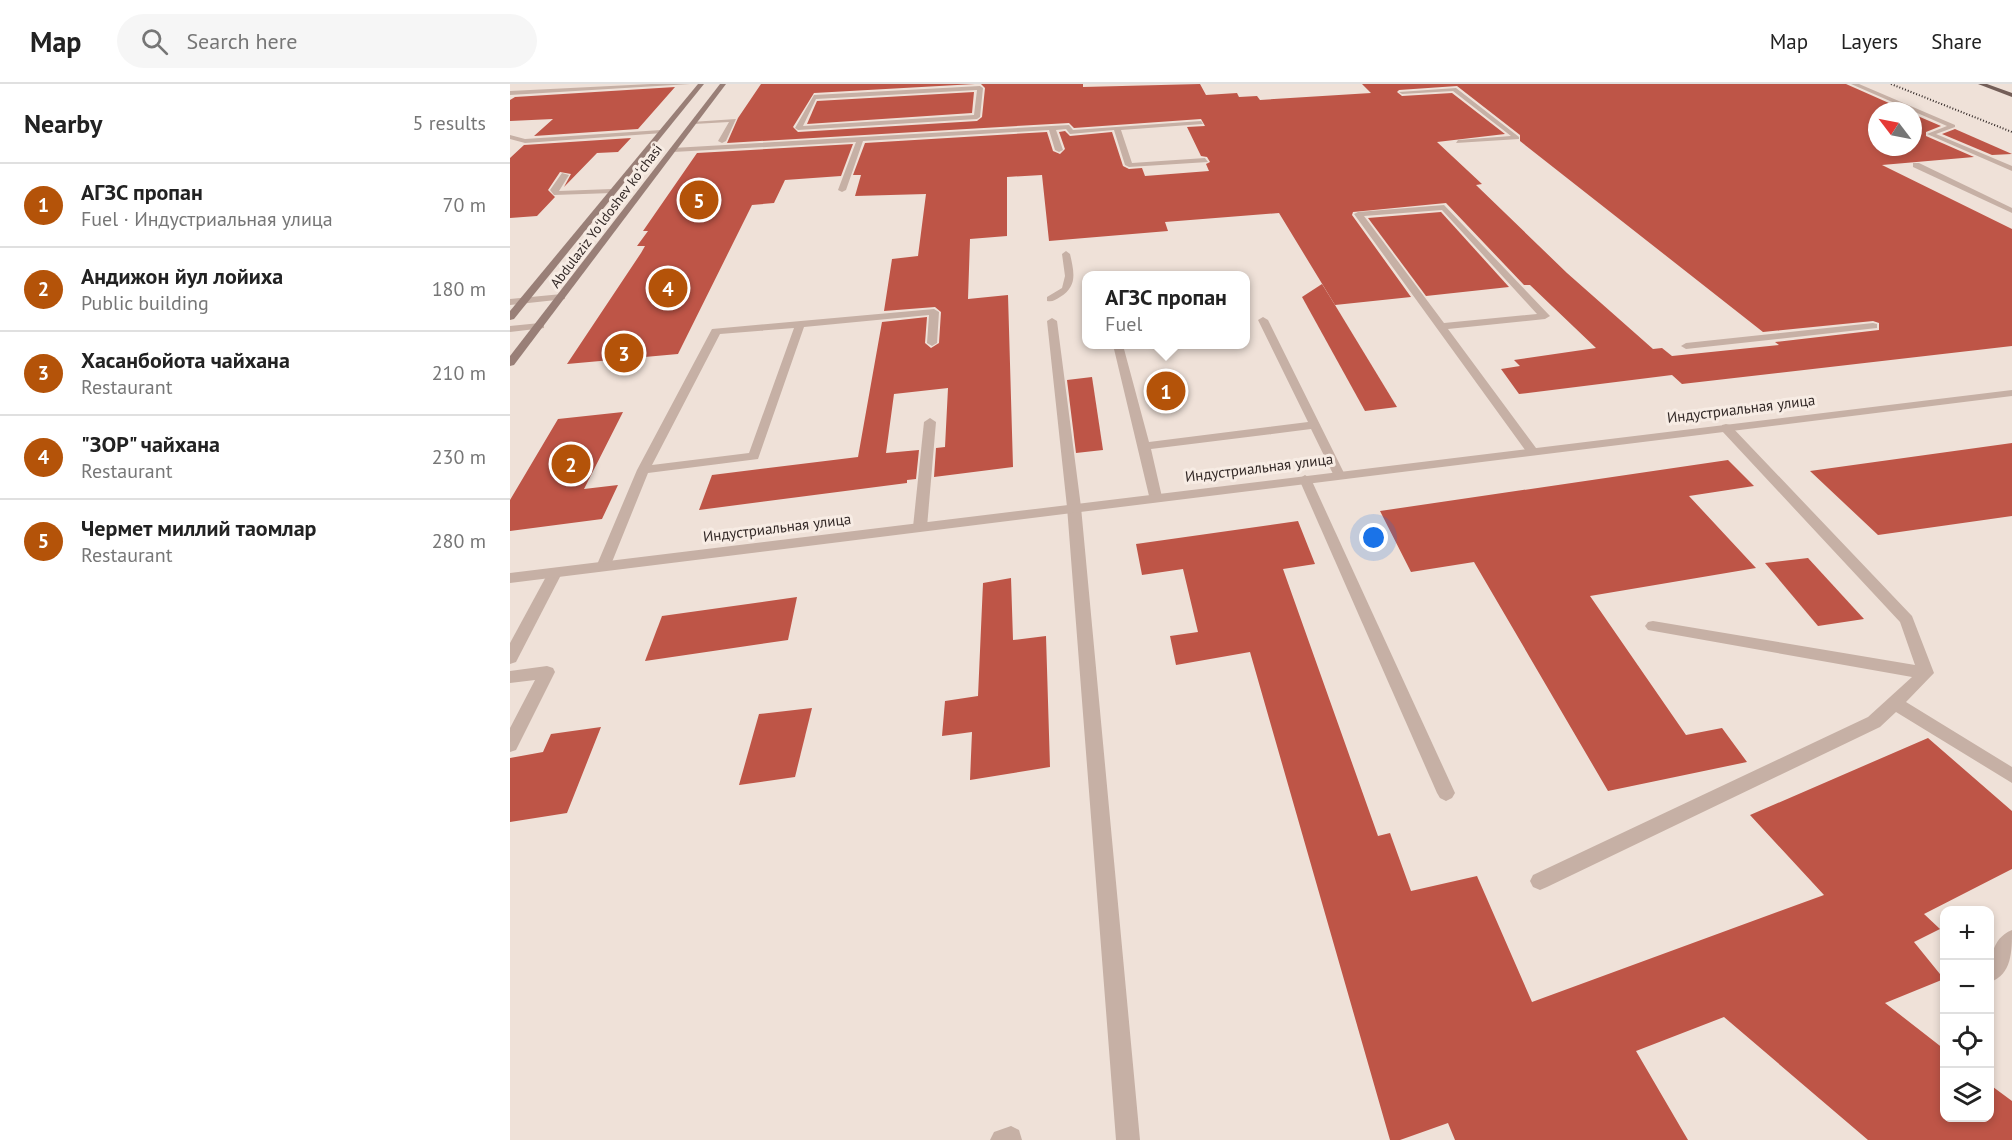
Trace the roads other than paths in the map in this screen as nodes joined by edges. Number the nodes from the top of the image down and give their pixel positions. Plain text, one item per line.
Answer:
1 (687, 84) edge
2 (701, 84) edge
3 (723, 84) edge
4 (1854, 84) edge
5 (1981, 84) edge
6 (1402, 92) dead end
7 (510, 93) edge
8 (2012, 96) edge
9 (694, 122) junction
10 (1201, 123) dead end
11 (798, 128) junction
12 (1052, 128) junction
13 (1117, 128) junction
14 (661, 132) junction
15 (789, 132) dead end
16 (780, 136) dead end
17 (510, 137) edge
18 (860, 139) junction
19 (722, 141) junction
20 (1458, 142) dead end
21 (690, 149) junction
22 (673, 150) junction
23 (1059, 150) dead end
24 (1206, 160) dead end
25 (1916, 165) dead end
26 (2012, 169) edge
27 (565, 175) dead end
28 (842, 190) dead end
29 (612, 191) junction
30 (2012, 211) edge
31 (1066, 254) dead end
32 (562, 297) junction
33 (1050, 299) dead end
34 (523, 301) junction
35 (510, 302) edge
36 (510, 317) edge
37 (1263, 320) dead end
38 (1052, 321) dead end
39 (800, 324) junction
40 (540, 326) junction
41 (1873, 326) dead end
42 (1439, 327) junction
43 (510, 328) edge
44 (932, 343) dead end
45 (1686, 346) dead end
46 (1119, 349) dead end
47 (510, 363) edge
48 (2012, 393) edge
49 (930, 422) dead end
50 (1315, 425) junction
51 (1726, 428) junction
52 (1144, 447) junction
53 (1532, 451) junction
54 (643, 470) junction
55 (1339, 475) junction
56 (1305, 479) junction
57 (1155, 497) junction
58 (1074, 507) junction
59 (921, 527) junction
60 (603, 567) junction
61 (555, 573) junction
62 (510, 578) edge
63 (1653, 626) dead end
64 (510, 658) edge
65 (1926, 673) junction
66 (510, 677) edge
67 (1894, 703) junction
68 (510, 745) edge
69 (2012, 776) edge
70 (1446, 793) dead end
71 (1540, 881) dead end
72 (2012, 940) edge
73 (1994, 965) edge
74 (1128, 1140) edge

1 - 7 street
2 - 14 main road, Abdulaziz Yoʻldoshev koʻchasi
3 - 9 main road, Abdulaziz Yoʻldoshev koʻchasi
4 - 26 street
5 - 8 main road
6 - 20 street
9 - 19 street
9 - 22 main road, Abdulaziz Yoʻldoshev koʻchasi
10 - 13 street
11 - 11 street
11 - 15 street
12 - 13 street
12 - 18 street
12 - 23 street
13 - 24 street
14 - 17 street
14 - 29 main road, Abdulaziz Yoʻldoshev koʻchasi
16 - 19 street
18 - 21 street
18 - 28 street
19 - 21 street
21 - 22 street
22 - 32 main road, Abdulaziz Yoʻldoshev koʻchasi
25 - 30 street
27 - 29 street
29 - 34 main road, Abdulaziz Yoʻldoshev koʻchasi
31 - 33 street
32 - 34 street
32 - 40 main road, Abdulaziz Yoʻldoshev koʻchasi
34 - 35 street
34 - 36 main road, Abdulaziz Yoʻldoshev koʻchasi
37 - 50 street
38 - 58 street
39 - 44 street
39 - 54 street
39 - 54 street
40 - 43 street
40 - 47 main road, Abdulaziz Yoʻldoshev koʻchasi
41 - 45 street
42 - 42 street
42 - 53 street
46 - 52 street
48 - 51 street, Индустриальная улица
49 - 59 street
50 - 52 street
50 - 55 street
51 - 53 street, Индустриальная улица
51 - 65 street
52 - 57 street
53 - 55 street, Индустриальная улица
54 - 60 street
55 - 56 street, Индустриальная улица
56 - 57 street, Индустриальная улица
56 - 70 street
57 - 58 street, Индустриальная улица
58 - 59 street, Индустриальная улица
58 - 74 street
59 - 60 street, Индустриальная улица
60 - 61 street, Индустриальная улица
61 - 62 street, Индустриальная улица
61 - 64 street
63 - 65 street
65 - 67 street
66 - 68 street
67 - 69 street
67 - 71 street
72 - 73 street

